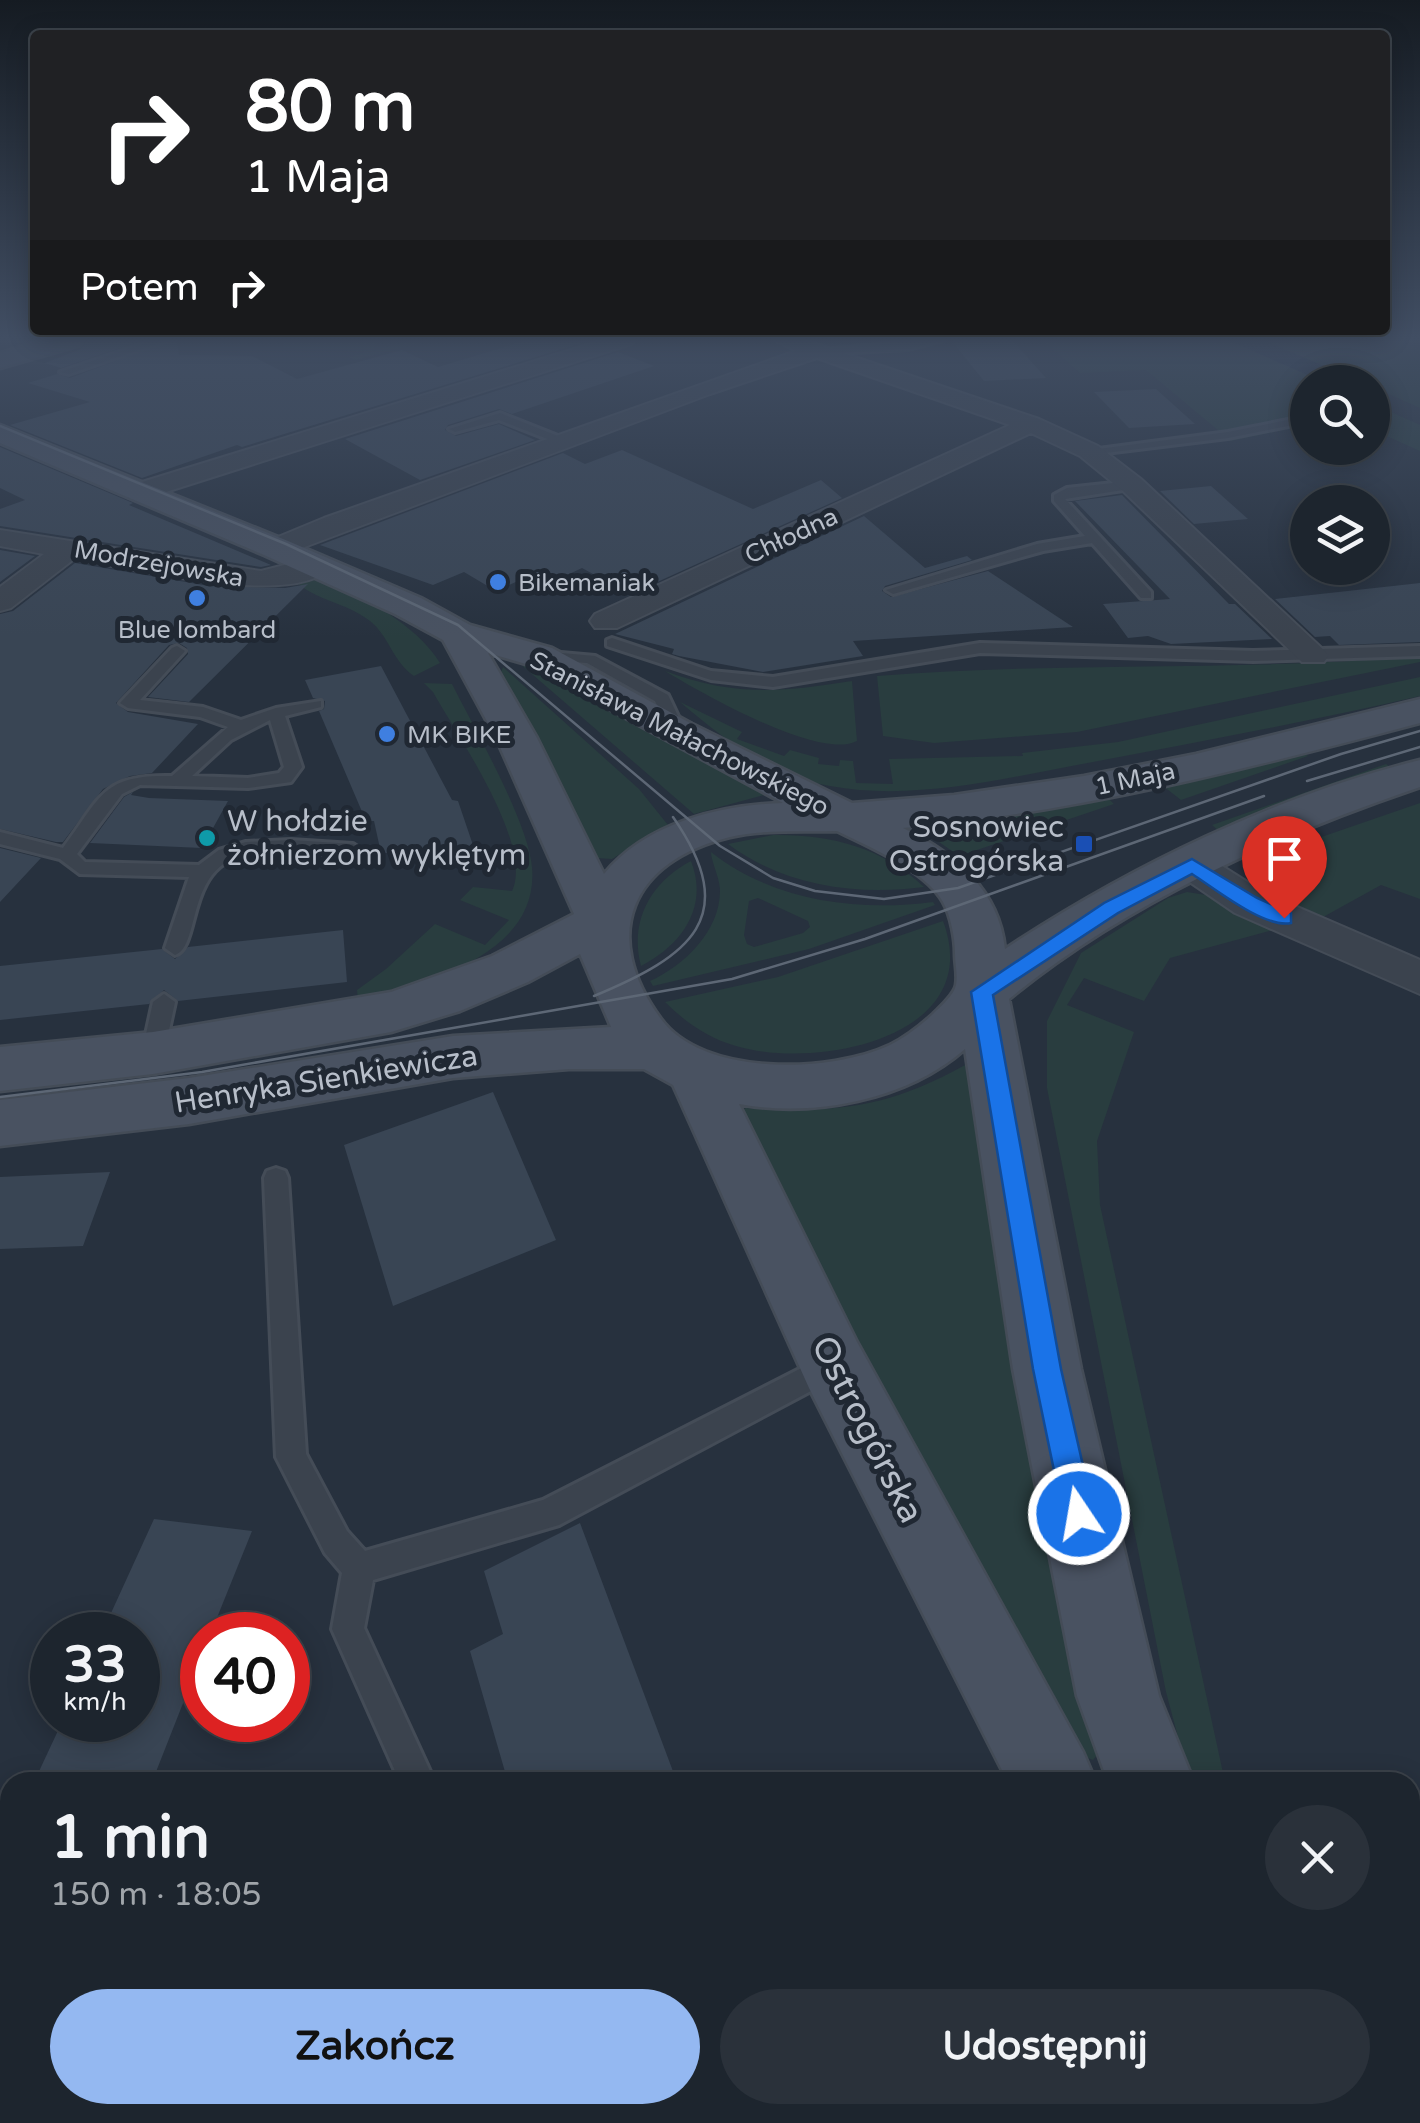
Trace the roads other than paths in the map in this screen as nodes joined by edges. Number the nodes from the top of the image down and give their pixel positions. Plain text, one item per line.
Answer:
1 (14, 439) edge
2 (307, 439) edge
3 (999, 439) edge
4 (1062, 439) edge
5 (1201, 439) edge
6 (560, 440) edge
7 (1089, 452) junction
8 (1132, 484) junction
9 (138, 492) junction
10 (0, 538) edge
11 (1093, 539) junction
12 (70, 548) junction
13 (276, 548) junction
14 (316, 566) junction
15 (893, 590) dead end
16 (1146, 595) dead end
17 (0, 602) edge
18 (609, 632) joint
19 (457, 633) junction
20 (177, 652) dead end
21 (1420, 652) edge
22 (1313, 655) junction
23 (316, 704) dead end
24 (1420, 711) edge
25 (276, 713) junction
26 (239, 726) junction
27 (1420, 773) edge
28 (178, 780) junction
29 (845, 817) junction
30 (0, 838) edge
31 (353, 850) dead end
32 (67, 855) junction
33 (1192, 865) junction
34 (203, 872) junction
35 (601, 921) junction
36 (175, 948) dead end
37 (1420, 978) edge
38 (982, 992) junction
39 (164, 1002) dead end
40 (153, 1053) junction
41 (674, 1059) junction
42 (0, 1069) edge
43 (0, 1124) edge
44 (276, 1178) dead end
45 (832, 1365) junction
46 (359, 1568) junction
47 (413, 1772) edge
48 (1047, 1772) edge
49 (1147, 1772) edge

1 - 9 street, Stanisława Małachowskiego
2 - 9 street
3 - 18 street, Chłodna
4 - 7 street
5 - 7 lane
6 - 13 street
7 - 8 street
8 - 11 lane
8 - 22 street
9 - 13 street, Stanisława Małachowskiego
10 - 12 street, Modrzejowska
11 - 15 lane
11 - 16 lane
12 - 14 street, Modrzejowska
12 - 17 street
13 - 14 street, Stanisława Małachowskiego
14 - 19 street, Stanisława Małachowskiego
18 - 22 lane
19 - 29 street, Stanisława Małachowskiego
19 - 35 street, Stanisława Małachowskiego
20 - 26 lane
21 - 22 lane
23 - 25 lane
24 - 29 street, 1 Maja
25 - 26 lane
25 - 28 lane
26 - 28 lane
27 - 33 street
28 - 32 lane
29 - 35 street
29 - 38 street
30 - 32 lane
31 - 34 lane
32 - 34 lane
33 - 37 street
33 - 38 street
34 - 36 lane
35 - 40 street, Henryka Sienkiewicza
35 - 41 street
38 - 41 street
38 - 49 street
39 - 40 lane
40 - 42 street, Henryka Sienkiewicza
41 - 43 street, Henryka Sienkiewicza
41 - 45 street, Ostrogórska
44 - 46 lane
45 - 46 lane
45 - 48 street, Ostrogórska
46 - 47 lane

